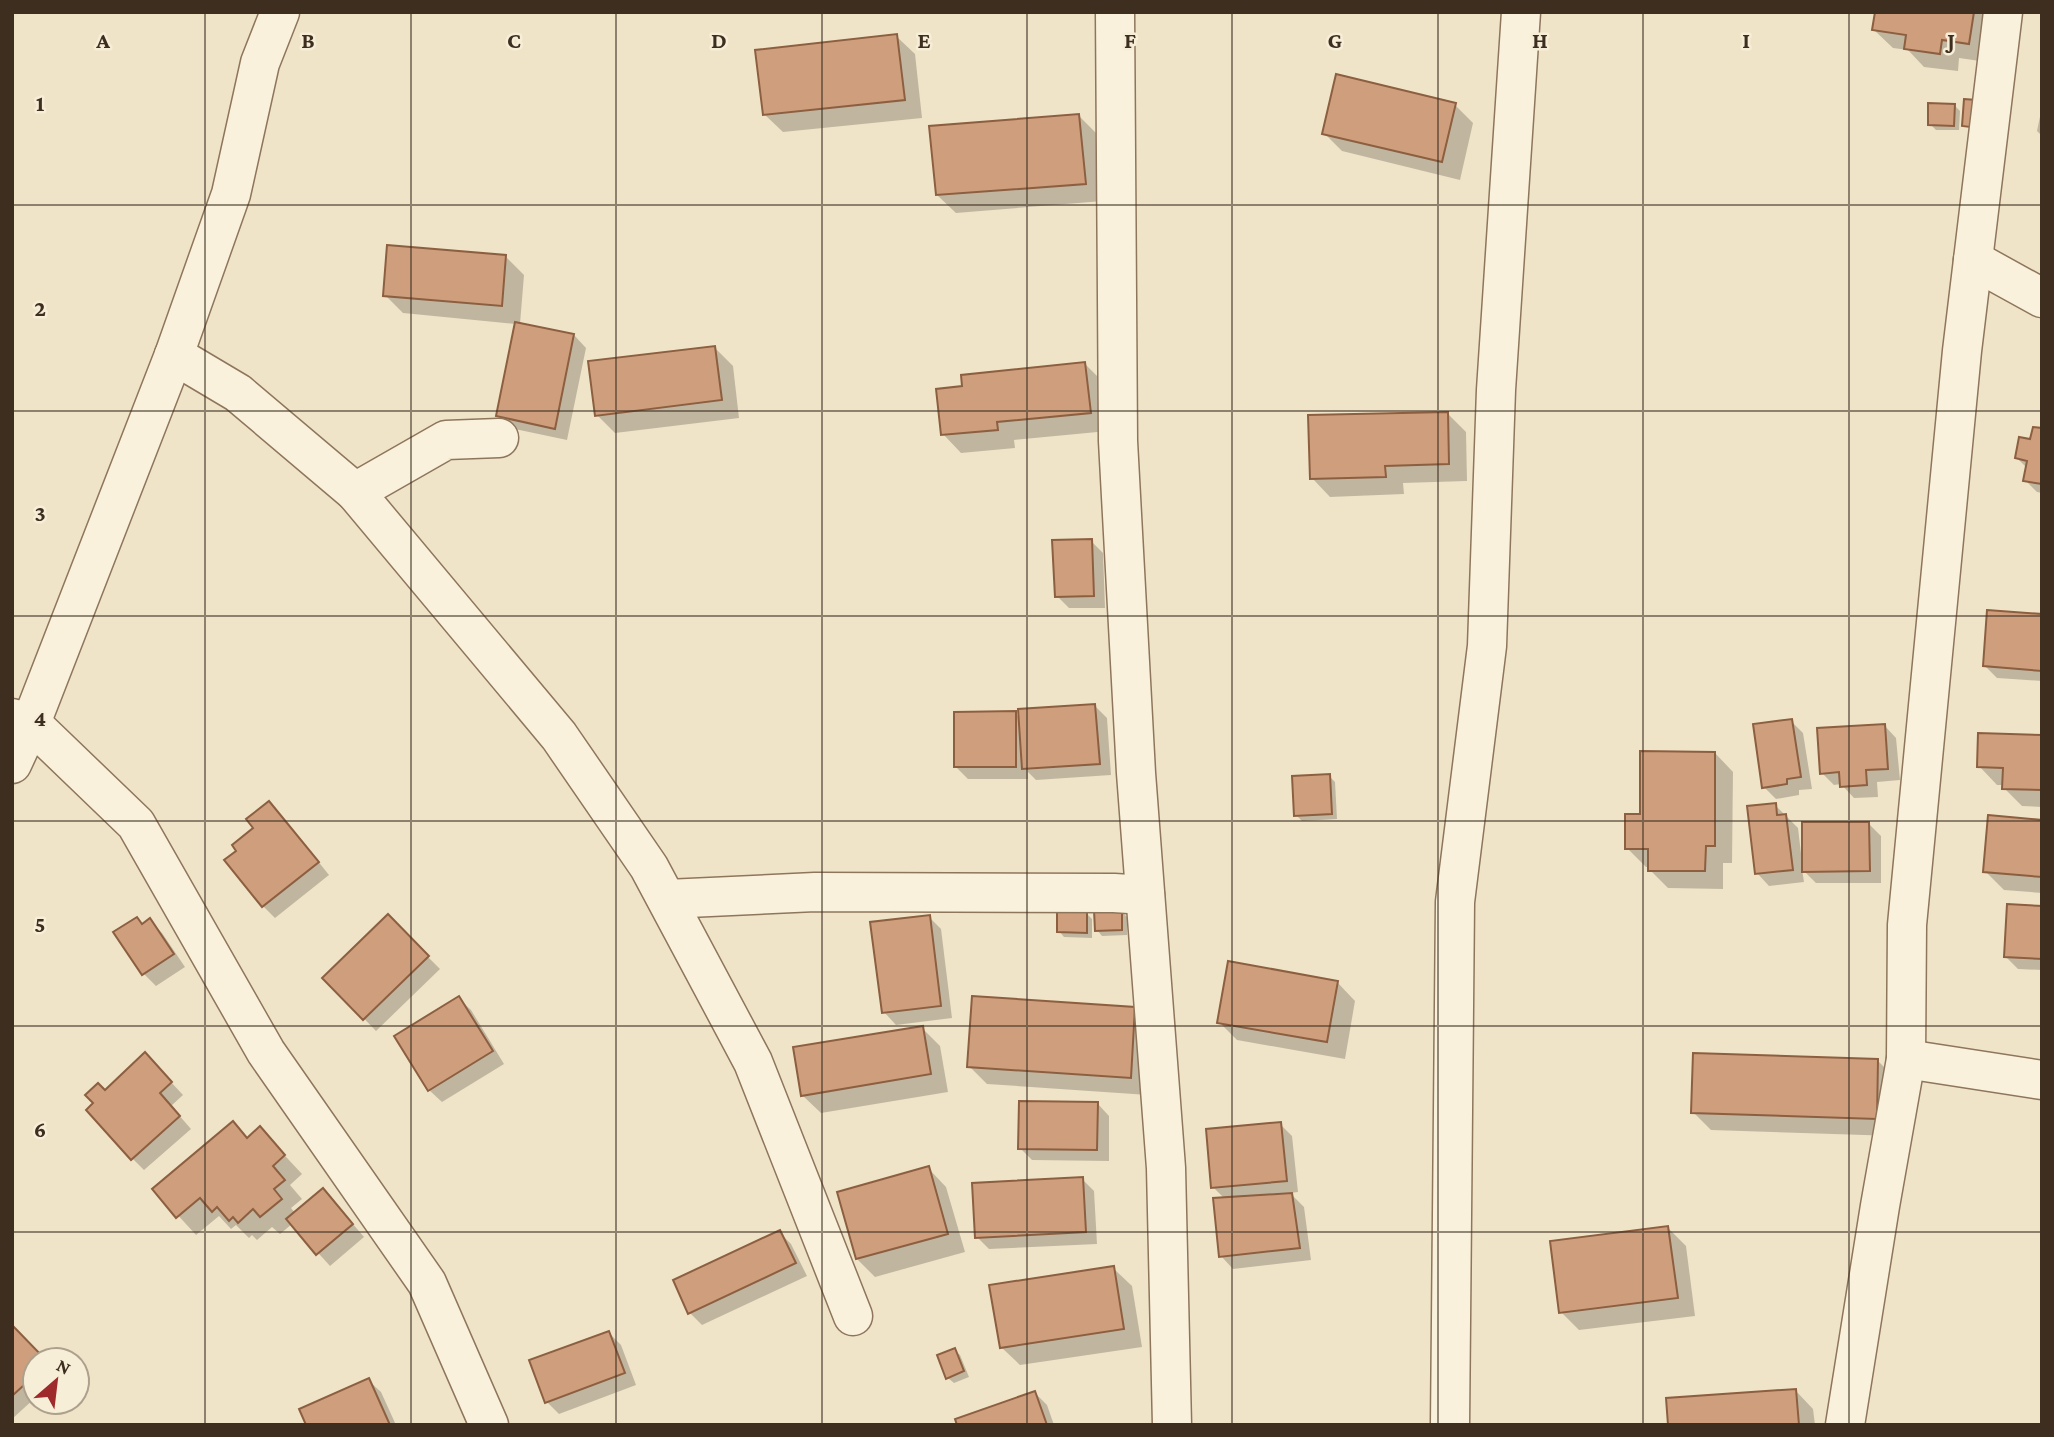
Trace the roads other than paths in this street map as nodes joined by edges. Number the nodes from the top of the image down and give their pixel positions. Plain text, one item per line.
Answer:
1 (280, 12) edge
2 (1115, 12) edge
3 (1521, 12) edge
4 (2003, 12) edge
5 (1973, 260) junction
6 (2042, 298) edge
7 (174, 355) junction
8 (499, 438) dead end
9 (355, 492) junction
10 (22, 720) edge
11 (12, 764) edge
12 (1145, 895) junction
13 (667, 900) junction
14 (1906, 1059) junction
15 (2042, 1080) edge
16 (853, 1316) dead end
17 (489, 1425) edge
18 (1172, 1425) edge
19 (1450, 1425) edge
20 (1845, 1425) edge

1 - 7 street
2 - 12 street
3 - 19 street
4 - 5 street
5 - 6 street
5 - 14 street
7 - 9 street
7 - 10 street
8 - 9 street
9 - 13 street
10 - 11 street
10 - 17 street
12 - 13 street
12 - 18 street
13 - 16 street
14 - 15 street
14 - 20 street

